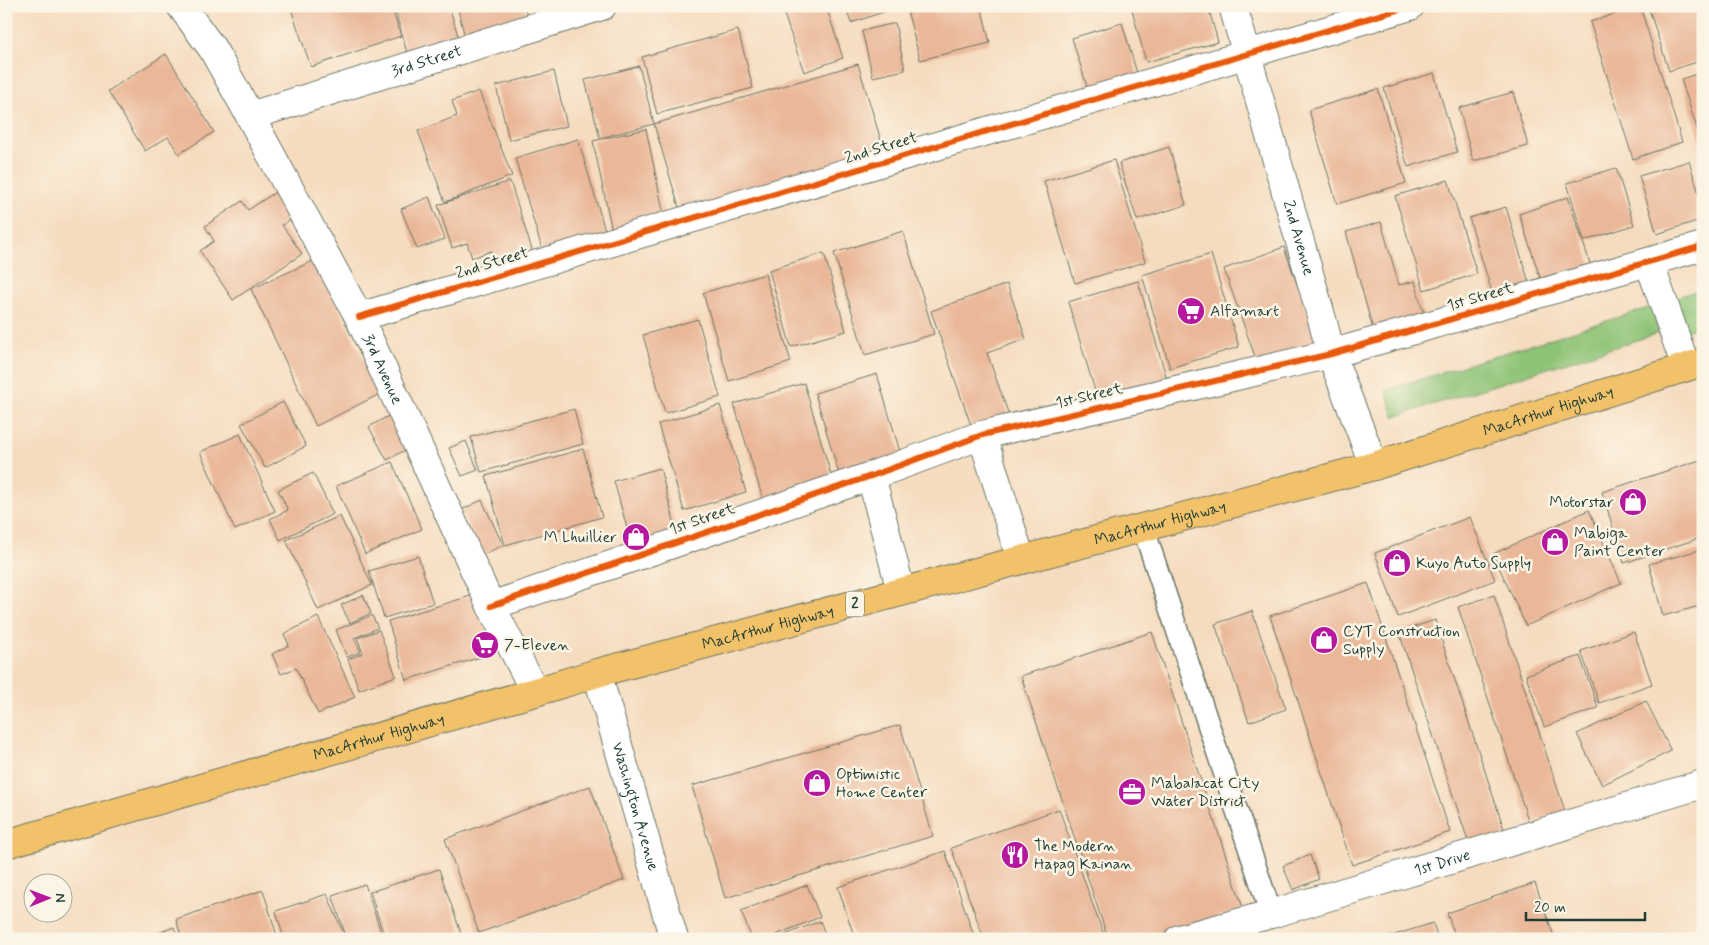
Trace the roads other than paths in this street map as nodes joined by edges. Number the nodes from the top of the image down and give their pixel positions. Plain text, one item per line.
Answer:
1 (181, 6) edge
2 (602, 6) edge
3 (1233, 6) edge
4 (1410, 6) edge
5 (1246, 54) junction
6 (250, 116) junction
7 (1703, 246) edge
8 (1649, 262) junction
9 (359, 317) junction
10 (1331, 354) junction
11 (1694, 365) edge
12 (982, 435) junction
13 (1374, 466) junction
14 (871, 476) junction
15 (1143, 527) junction
16 (1021, 560) junction
17 (902, 591) junction
18 (491, 606) junction
19 (597, 673) junction
20 (535, 692) junction
21 (1703, 784) edge
22 (6, 844) edge
23 (1270, 914) junction
24 (674, 939) edge
25 (1179, 939) edge

1 - 6 street, 3rd Avenue
2 - 6 street, 3rd Street
3 - 5 street, 2nd Avenue
4 - 5 street, 2nd Street
5 - 9 street, 2nd Street
5 - 10 street, 2nd Avenue
6 - 9 street, 3rd Avenue
7 - 8 street, 1st Street
8 - 10 street, 1st Street
8 - 11 street
9 - 18 street, 3rd Avenue
10 - 12 street, 1st Street
10 - 13 street, 2nd Avenue
11 - 13 highway, MacArthur Highway / 2
12 - 14 street, 1st Street
12 - 16 street
13 - 15 highway, MacArthur Highway / 2
14 - 17 street
14 - 18 street, 1st Street
15 - 16 highway, MacArthur Highway / 2
15 - 23 lane
16 - 17 highway, MacArthur Highway / 2
17 - 19 highway, MacArthur Highway / 2
18 - 20 street, 3rd Avenue
19 - 20 highway, MacArthur Highway / 2
19 - 24 street, Washington Avenue
20 - 22 highway, MacArthur Highway / 2
21 - 23 street, 1st Drive
23 - 25 street, 1st Drive

